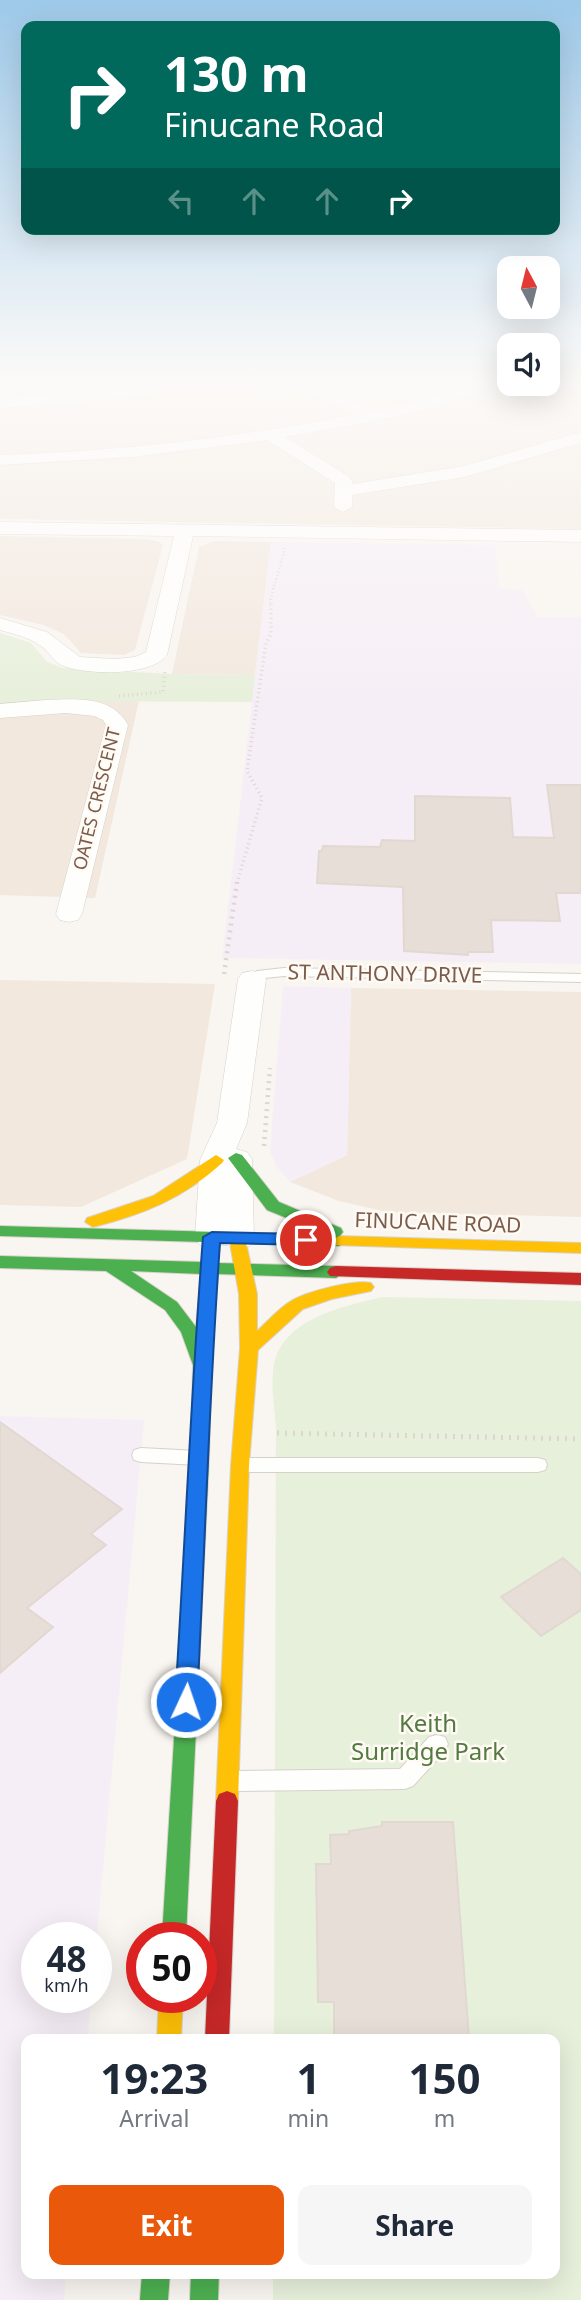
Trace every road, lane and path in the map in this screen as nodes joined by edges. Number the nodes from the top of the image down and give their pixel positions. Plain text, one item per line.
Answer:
1 (344, 491) edge
2 (0, 528) edge
3 (185, 530) junction
4 (342, 532) junction
5 (581, 536) edge
6 (283, 543) dead end
7 (0, 624) edge
8 (0, 711) edge
9 (69, 914) dead end
10 (581, 978) edge
11 (253, 979) joint
12 (223, 987) dead end
13 (271, 1060) dead end
14 (239, 1156) junction
15 (0, 1231) edge
16 (46, 1232) junction
17 (358, 1242) junction
18 (220, 1248) junction
19 (581, 1248) edge
20 (0, 1262) edge
21 (105, 1265) junction
22 (244, 1269) junction
23 (429, 1275) junction
24 (581, 1279) edge
25 (249, 1348) junction
26 (202, 1365) junction
27 (243, 1433) junction
28 (581, 1439) edge
29 (141, 1455) dead end
30 (200, 1458) junction
31 (240, 1465) junction
32 (538, 1465) dead end
33 (438, 1744) dead end
34 (229, 1781) junction
35 (182, 1783) junction
36 (175, 1922) edge
37 (170, 2013) edge
38 (169, 2034) edge
39 (217, 2034) edge
40 (155, 2279) edge
41 (205, 2279) edge
42 (153, 2300) edge
43 (204, 2300) edge

1 - 4 street
2 - 3 street
3 - 4 street
3 - 7 street
4 - 5 street
6 - 12 path
8 - 9 street, OATES CRESCENT
10 - 11 lane, ST ANTHONY DRIVE
11 - 14 street, ST ANTHONY DRIVE
13 - 14 path
14 - 16 main road
14 - 17 main road
14 - 18 street, ST ANTHONY DRIVE
15 - 16 main road, FINUCANE ROAD
16 - 18 main road, FINUCANE ROAD
17 - 18 main road, FINUCANE ROAD
17 - 19 main road, FINUCANE ROAD
18 - 21 main road, FINUCANE ROAD
18 - 22 main road, FINUCANE ROAD
18 - 22 main road
18 - 26 main road
20 - 21 main road, FINUCANE ROAD
21 - 26 main road
22 - 23 main road, FINUCANE ROAD
22 - 25 main road
23 - 24 main road, FINUCANE ROAD
23 - 25 main road
25 - 27 main road
26 - 30 main road
27 - 28 path
27 - 31 main road
29 - 30 lane
30 - 35 main road
31 - 32 lane
31 - 34 main road
33 - 34 lane
34 - 35 lane
34 - 39 main road
35 - 36 main road
37 - 38 main road
40 - 42 main road
41 - 43 main road

